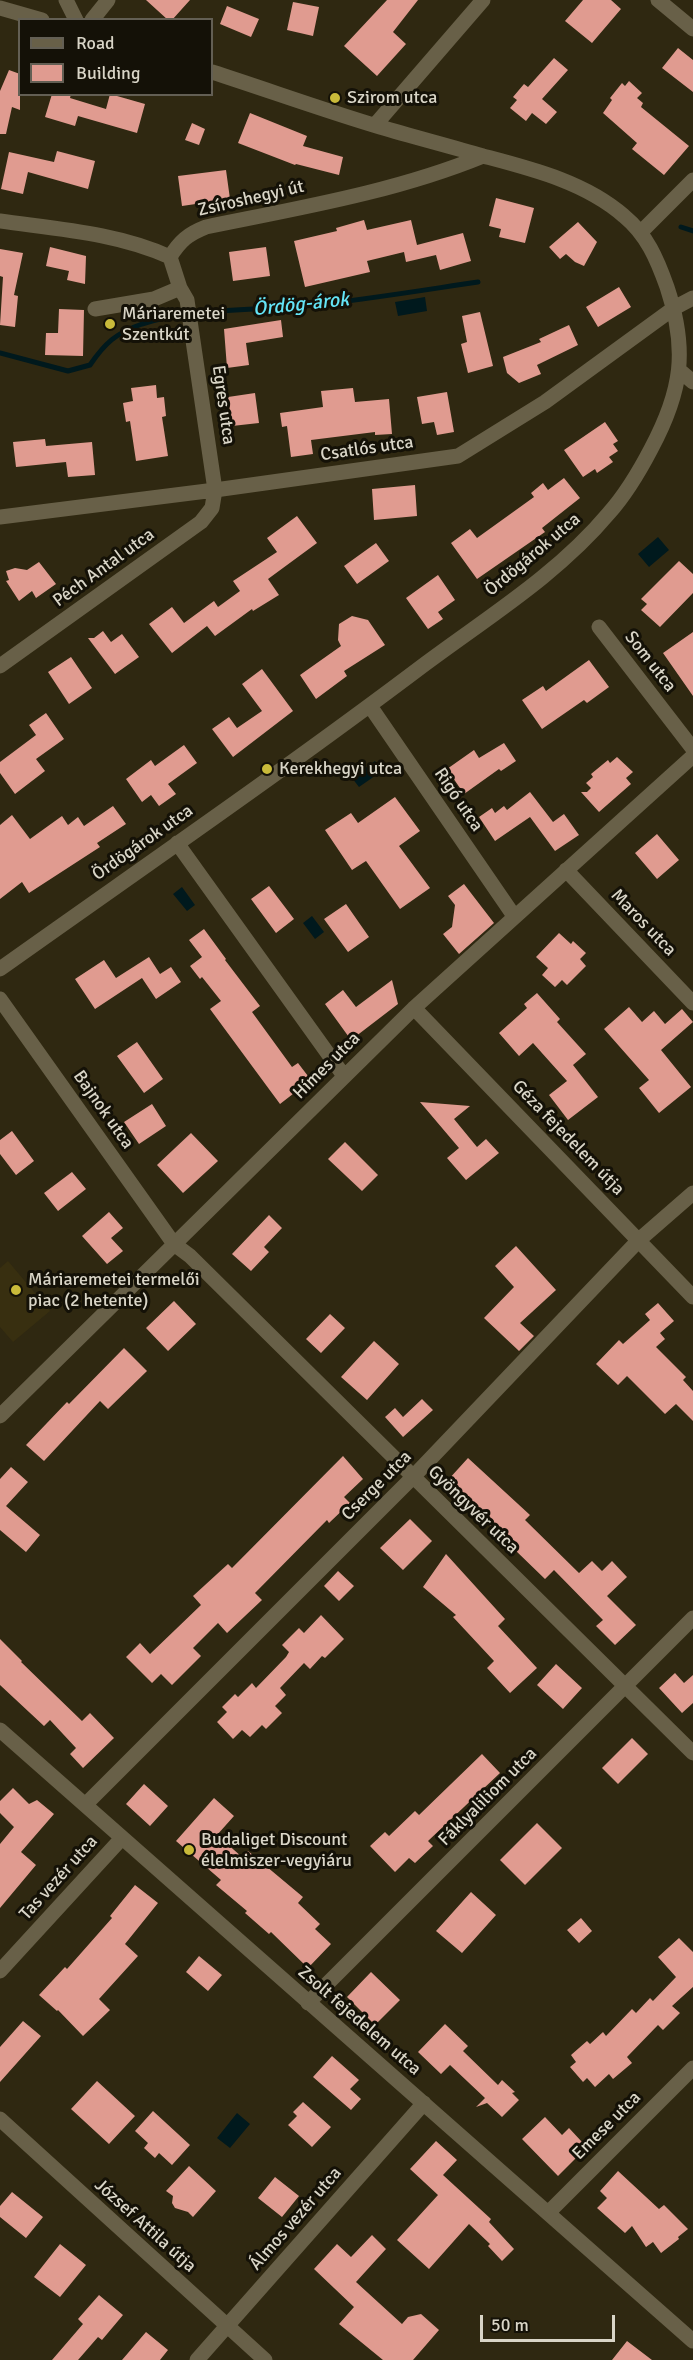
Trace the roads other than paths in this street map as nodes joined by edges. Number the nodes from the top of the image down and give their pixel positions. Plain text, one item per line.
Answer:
1 (66, 0) edge
2 (108, 0) edge
3 (483, 0) edge
4 (658, 0) edge
5 (0, 8) edge
6 (35, 18) edge
7 (75, 18) edge
8 (94, 18) edge
9 (693, 29) edge
10 (213, 72) edge
11 (375, 125) junction
12 (483, 156) junction
13 (693, 180) edge
14 (0, 221) edge
15 (641, 232) junction
16 (170, 257) junction
17 (183, 294) junction
18 (693, 298) edge
19 (674, 308) junction
20 (95, 309) dead end
21 (679, 370) junction
22 (693, 382) edge
23 (215, 490) junction
24 (0, 517) edge
25 (599, 627) dead end
26 (0, 666) edge
27 (370, 706) junction
28 (693, 749) edge
29 (693, 756) edge
30 (177, 843) junction
31 (566, 870) junction
32 (514, 916) junction
33 (0, 969) edge
34 (0, 999) edge
35 (693, 1003) edge
36 (414, 1008) junction
37 (345, 1076) junction
38 (693, 1192) edge
39 (639, 1240) junction
40 (174, 1244) junction
41 (693, 1297) edge
42 (0, 1416) edge
43 (412, 1478) junction
44 (693, 1618) edge
45 (626, 1687) junction
46 (0, 1730) edge
47 (693, 1753) edge
48 (86, 1804) junction
49 (122, 1838) junction
50 (0, 1971) edge
51 (308, 2003) junction
52 (693, 2068) edge
53 (424, 2103) junction
54 (0, 2119) edge
55 (548, 2212) junction
56 (227, 2327) junction
57 (693, 2342) edge
58 (197, 2360) edge
59 (265, 2360) edge

1 - 7 street
2 - 8 street
3 - 11 street
4 - 9 street
5 - 6 street
10 - 11 street, Ördögárok utca
11 - 12 street, Ördögárok utca
12 - 15 street, Ördögárok utca
12 - 16 street, Zsíroshegyi út
13 - 15 street
14 - 16 street
15 - 19 street, Ördögárok utca
16 - 17 street, Egres utca
17 - 20 street
17 - 23 street, Egres utca
18 - 19 street, Csatlós utca
19 - 21 street, Ördögárok utca
19 - 23 street, Csatlós utca
21 - 22 street
21 - 27 street, Ördögárok utca
23 - 24 street, Csatlós utca
23 - 26 street, Péch Antal utca
25 - 28 street, Som utca
27 - 30 street, Ördögárok utca
27 - 32 street, Rigó utca
29 - 31 street, Hímes utca
30 - 33 street, Ördögárok utca
30 - 37 street
31 - 32 street, Hímes utca
31 - 35 street, Maros utca
32 - 36 street, Hímes utca
34 - 40 street, Bajnok utca
36 - 37 street, Hímes utca
36 - 39 street, Géza fejedelem útja
37 - 40 street, Hímes utca
38 - 39 street, Cserge utca
39 - 41 street, Géza fejedelem útja
39 - 43 street, Cserge utca
40 - 42 street, Hímes utca
40 - 43 street, Gyöngyvér utca
43 - 45 street, Gyöngyvér utca
43 - 48 street, Cserge utca
44 - 45 street, Fáklyaliliom utca
45 - 47 street, Gyöngyvér utca
45 - 51 street, Fáklyaliliom utca
46 - 48 street, Zsolt fejedelem utca
48 - 49 street, Zsolt fejedelem utca
49 - 50 street, Tas vezér utca
49 - 51 street, Zsolt fejedelem utca
51 - 53 street, Zsolt fejedelem utca
52 - 55 street, Emese utca
53 - 55 street, Zsolt fejedelem utca
53 - 56 street, Álmos vezér utca
54 - 56 street, József Attila útja
55 - 57 street, Zsolt fejedelem utca
56 - 58 street, Álmos vezér utca
56 - 59 street, József Attila útja

